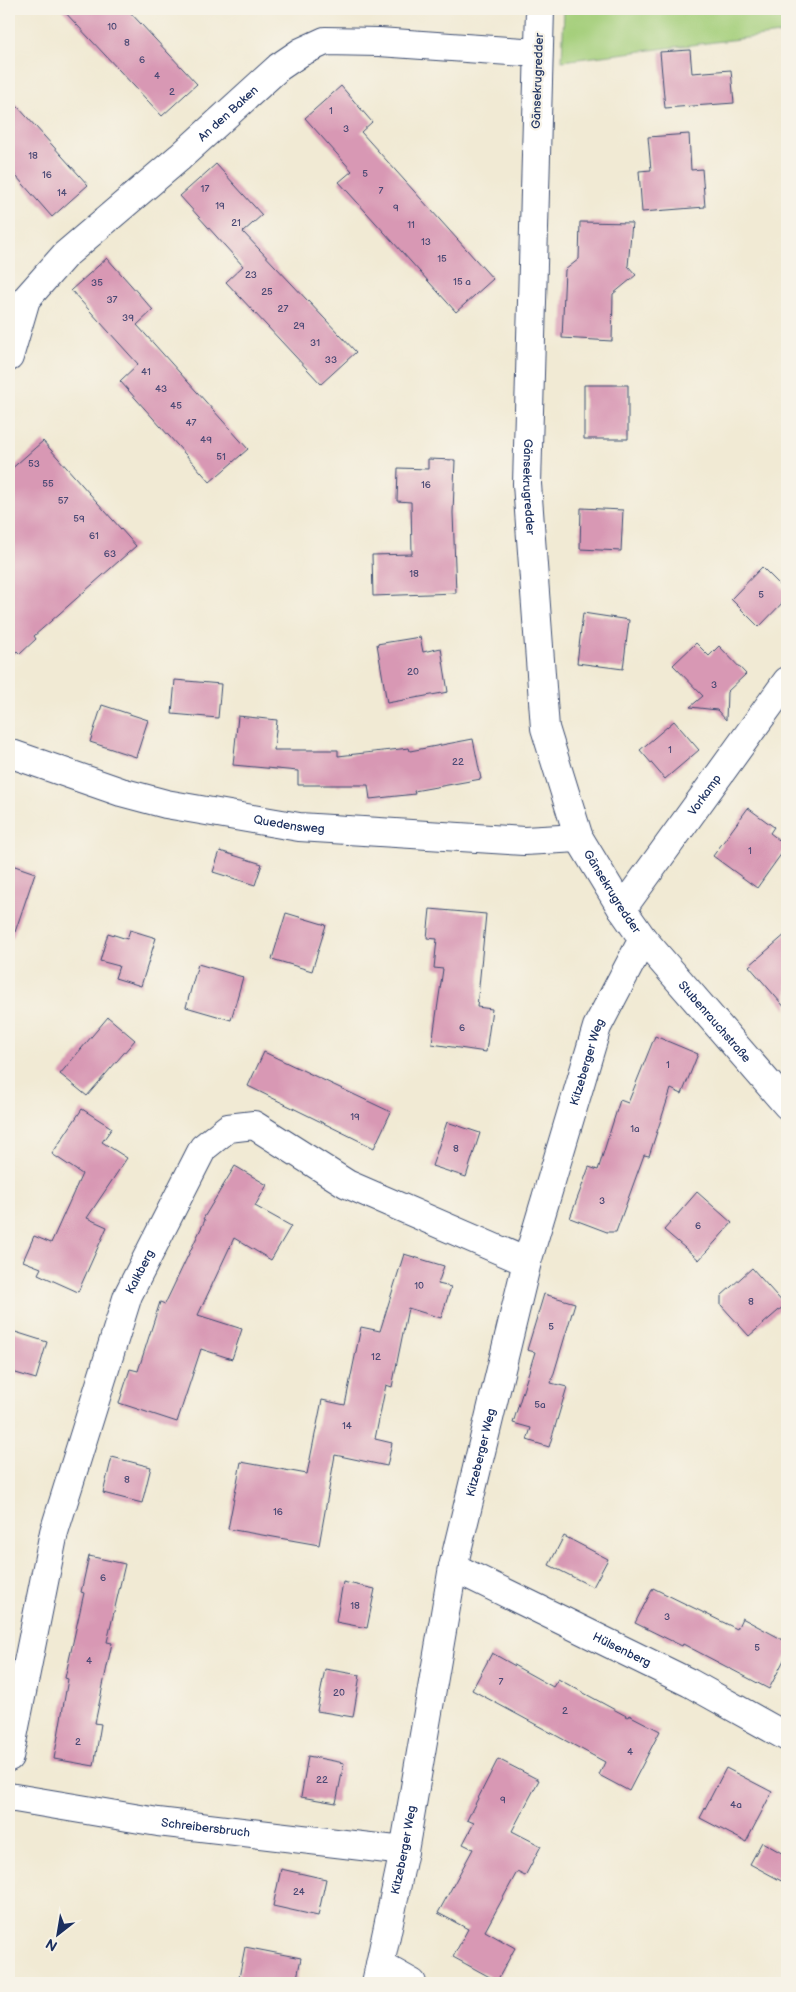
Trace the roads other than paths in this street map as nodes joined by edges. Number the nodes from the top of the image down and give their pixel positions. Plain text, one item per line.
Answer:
1 (540, 9) edge
2 (538, 53) junction
3 (9, 357) edge
4 (787, 681) edge
5 (9, 752) edge
6 (579, 838) junction
7 (622, 909) junction
8 (643, 939) junction
9 (787, 1105) edge
10 (527, 1262) junction
11 (453, 1567) junction
12 (787, 1737) edge
13 (9, 1758) edge
14 (9, 1797) edge
15 (404, 1851) junction
16 (378, 1974) edge
17 (412, 1983) edge

1 - 2 street, Gänsekrugredder
2 - 3 street, An den Baken
2 - 6 street, Gänsekrugredder
4 - 7 street, Vorkamp
5 - 6 street, Quedensweg
6 - 7 street, Gänsekrugredder
7 - 8 street, Gänsekrugredder
8 - 9 street, Stubenrauchstraße
8 - 10 street, Kitzeberger Weg
10 - 11 street, Kitzeberger Weg
10 - 13 street, Kalkberg
11 - 12 street, Hülsenberg
11 - 15 street, Kitzeberger Weg
14 - 15 street, Schreibersbruch
15 - 16 street, Kitzeberger Weg
16 - 17 street

